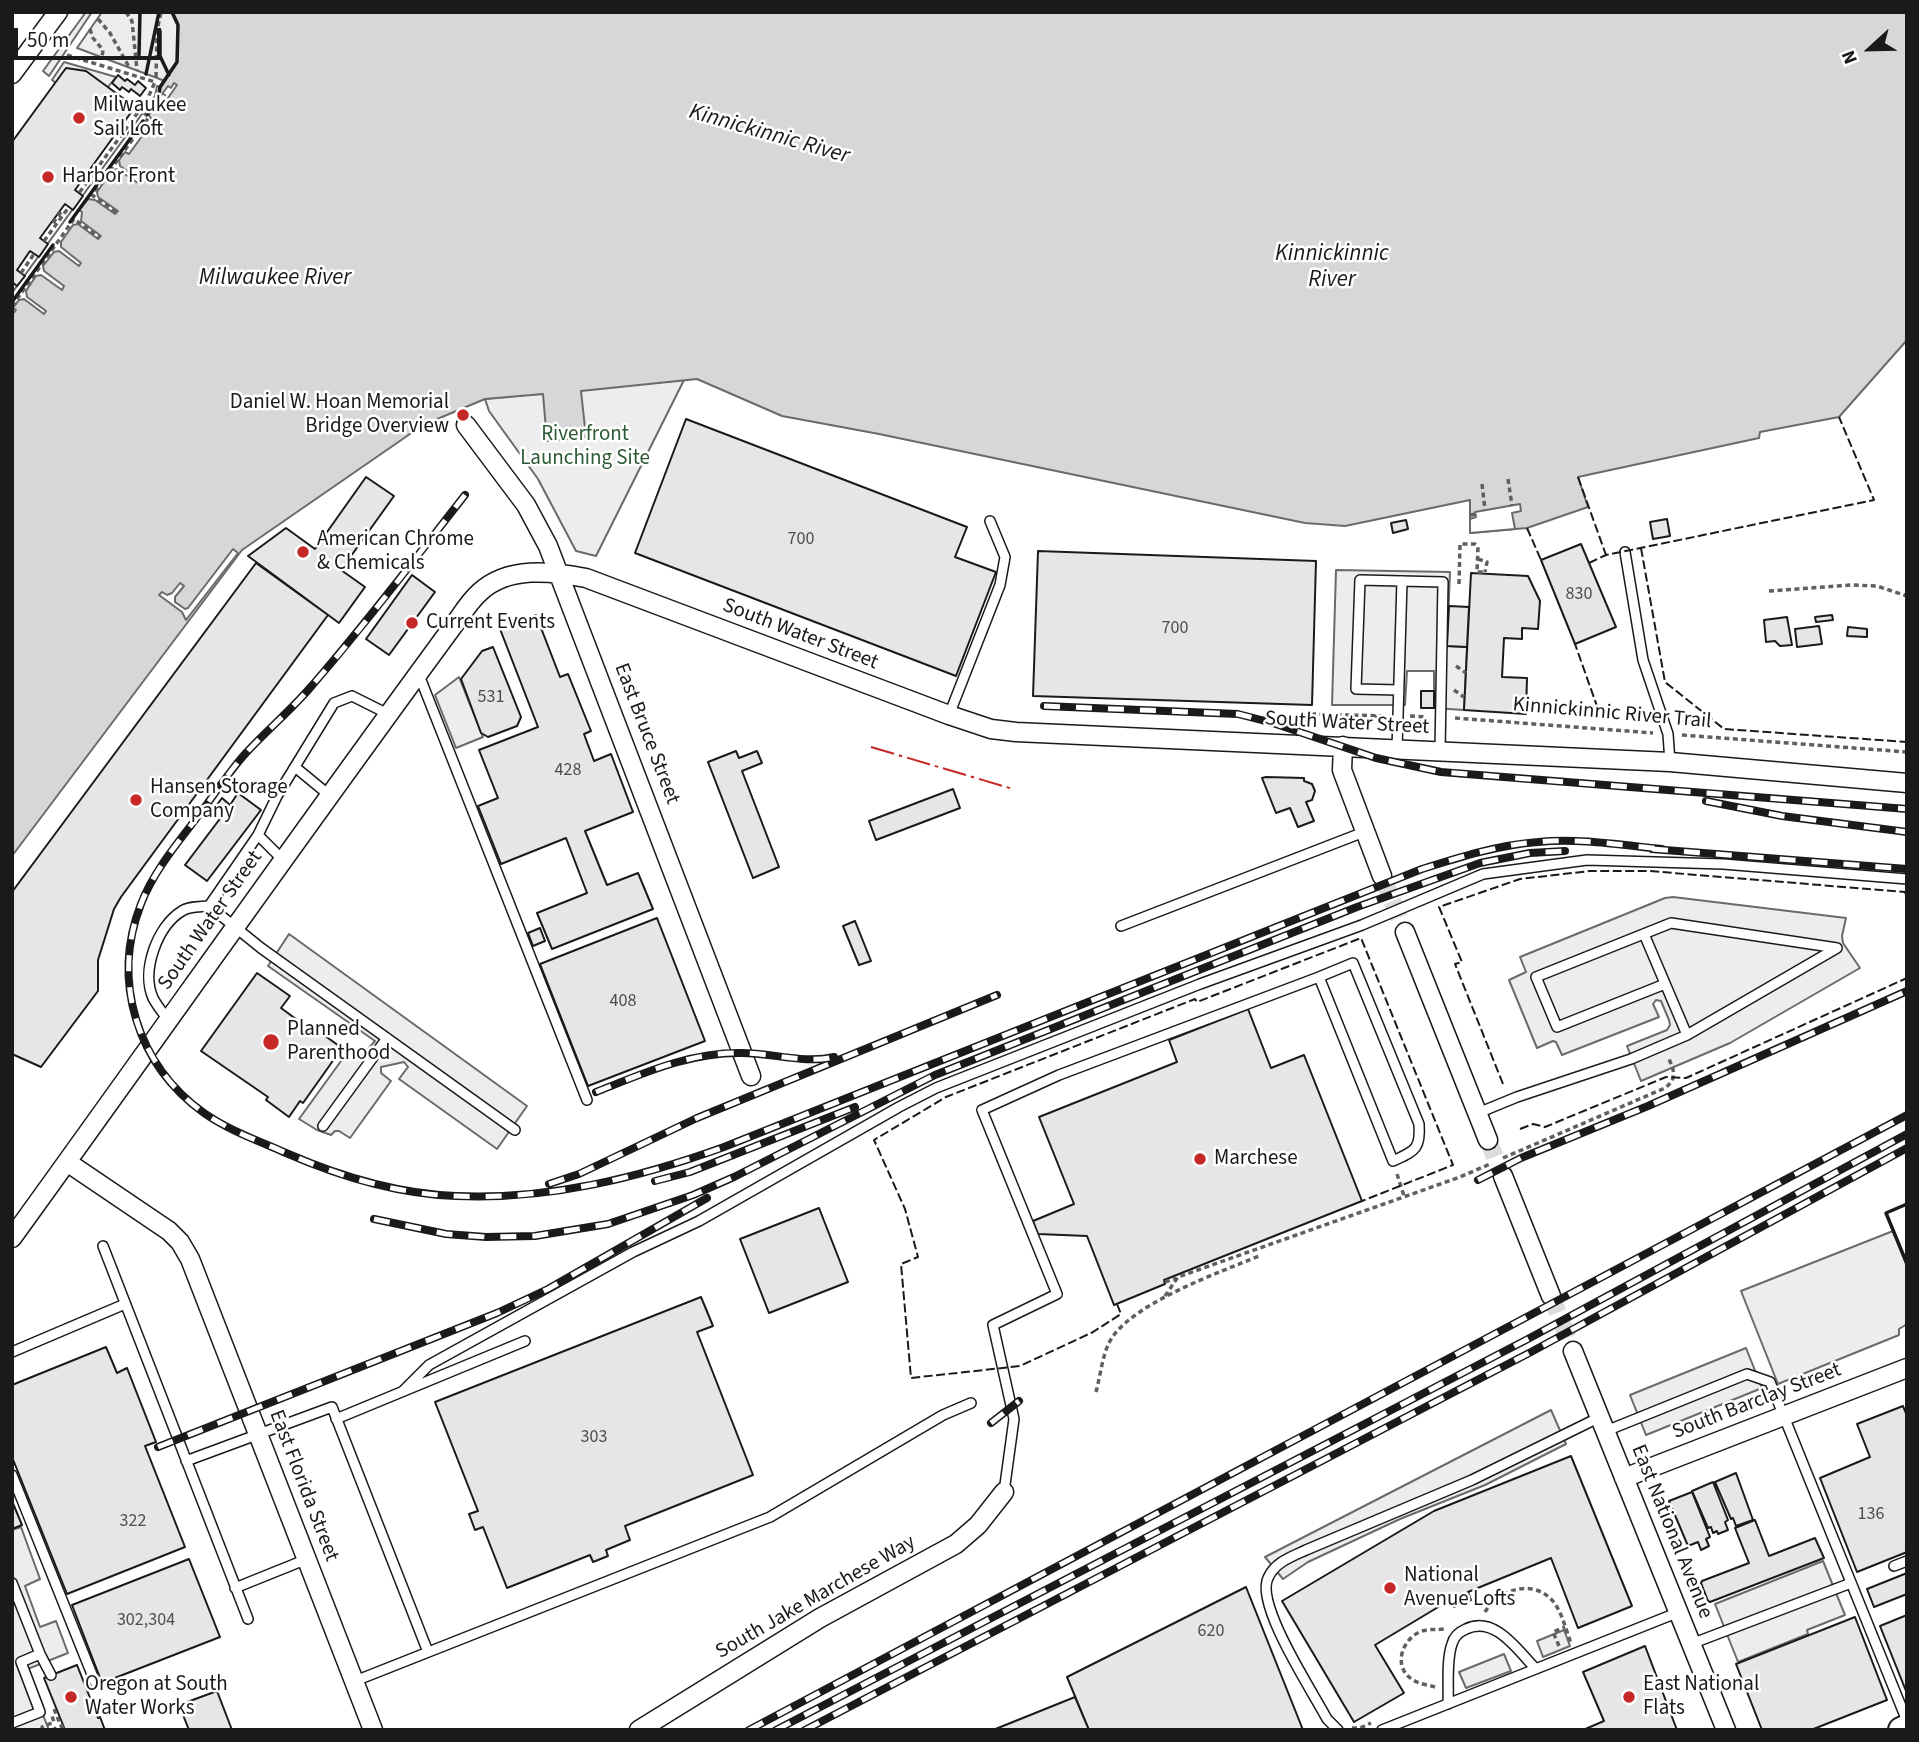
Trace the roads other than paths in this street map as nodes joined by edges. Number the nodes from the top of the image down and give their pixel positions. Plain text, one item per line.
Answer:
1 (58, 12) edge
2 (12, 74) edge
3 (466, 425) dead end
4 (990, 521) dead end
5 (1625, 552) dead end
6 (560, 574) junction
7 (1402, 581) junction
8 (418, 673) junction
9 (1399, 690) junction
10 (388, 715) junction
11 (949, 715) junction
12 (1343, 746) junction
13 (1396, 749) junction
14 (1440, 751) junction
15 (1670, 762) junction
16 (295, 767) junction
17 (1907, 783) edge
18 (329, 795) junction
19 (1364, 832) junction
20 (258, 835) junction
21 (282, 859) junction
22 (1382, 876) tunnel mouth
23 (1907, 879) edge
24 (209, 906) junction
25 (1121, 926) dead end
26 (233, 928) junction
27 (1405, 932) tunnel mouth
28 (1644, 934) junction
29 (1319, 977) junction
30 (1665, 984) junction
31 (169, 1021) junction
32 (1687, 1035) junction
33 (387, 1038) junction
34 (751, 1076) dead end
35 (587, 1100) dead end
36 (1478, 1113) junction
37 (323, 1126) dead end
38 (514, 1130) dead end
39 (1488, 1140) tunnel mouth
40 (67, 1162) junction
41 (1503, 1175) tunnel mouth
42 (12, 1238) edge
43 (103, 1246) dead end
44 (1551, 1296) tunnel mouth
45 (125, 1304) junction
46 (525, 1341) dead end
47 (1573, 1351) tunnel mouth
48 (12, 1352) edge
49 (1907, 1368) edge
50 (403, 1391) junction
51 (971, 1403) dead end
52 (1784, 1416) junction
53 (336, 1419) junction
54 (1603, 1424) junction
55 (258, 1434) junction
56 (186, 1461) junction
57 (12, 1475) edge
58 (1624, 1478) junction
59 (1004, 1492) joint
60 (307, 1559) junction
61 (1907, 1561) edge
62 (1894, 1566) dead end
63 (12, 1583) edge
64 (1851, 1583) junction
65 (235, 1588) junction
66 (1679, 1612) junction
67 (247, 1619) dead end
68 (1691, 1644) junction
69 (428, 1652) junction
70 (40, 1654) junction
71 (1536, 1669) junction
72 (51, 1675) dead end
73 (355, 1681) junction
74 (95, 1682) dead end
75 (1447, 1704) junction
76 (1907, 1721) edge
77 (12, 1723) edge
78 (1907, 1727) edge
79 (373, 1730) edge
80 (639, 1730) edge
81 (1338, 1730) edge
82 (1381, 1730) edge
83 (1726, 1730) edge
84 (1901, 1730) edge

1 - 2 street
3 - 6 street, East Bruce Street
4 - 11 lane
5 - 15 lane
6 - 8 street, South Water Street
6 - 11 street, South Water Street
6 - 34 street, East Bruce Street
7 - 9 lane
7 - 9 lane
7 - 14 lane
8 - 10 street, South Water Street
8 - 35 lane
9 - 13 lane
10 - 16 lane
10 - 18 street, South Water Street
11 - 12 street, South Water Street
12 - 13 street, South Water Street
12 - 19 street
13 - 14 street, South Water Street
14 - 15 street, South Water Street
15 - 17 street, South Water Street
16 - 18 lane
16 - 20 lane
18 - 21 street, South Water Street
19 - 22 street
19 - 25 lane
20 - 21 lane
20 - 24 lane
21 - 26 street, South Water Street
23 - 50 lane
24 - 26 lane
24 - 31 lane
26 - 31 street, South Water Street
26 - 33 lane
27 - 36 street
28 - 30 lane
28 - 30 lane
28 - 32 lane
29 - 29 lane
29 - 59 lane
30 - 32 lane
31 - 40 street, South Water Street
32 - 36 lane
33 - 37 lane
33 - 38 lane
36 - 39 street
40 - 42 street, South Water Street
40 - 55 street, East Florida Street
41 - 44 street
43 - 45 lane
45 - 48 lane
45 - 56 lane
46 - 50 lane
47 - 54 street, East National Avenue
49 - 52 street, South Barclay Street
50 - 53 lane
51 - 69 lane
52 - 54 lane
52 - 58 street, South Barclay Street
52 - 64 lane
53 - 55 lane
53 - 69 lane
54 - 58 street, East National Avenue
54 - 81 lane
55 - 56 lane
55 - 60 street, East Florida Street
56 - 65 lane
57 - 74 lane
58 - 66 street, East National Avenue
59 - 80 street, South Jake Marchese Way
60 - 65 lane
60 - 73 street, East Florida Street
61 - 62 lane
63 - 70 lane
64 - 68 lane
64 - 76 lane
65 - 67 lane
66 - 68 street, East National Avenue
66 - 71 lane
68 - 83 street, East National Avenue
69 - 73 lane
70 - 72 lane
70 - 77 lane
71 - 75 lane
71 - 75 lane
73 - 79 street, East Florida Street
75 - 82 lane
78 - 84 main road

